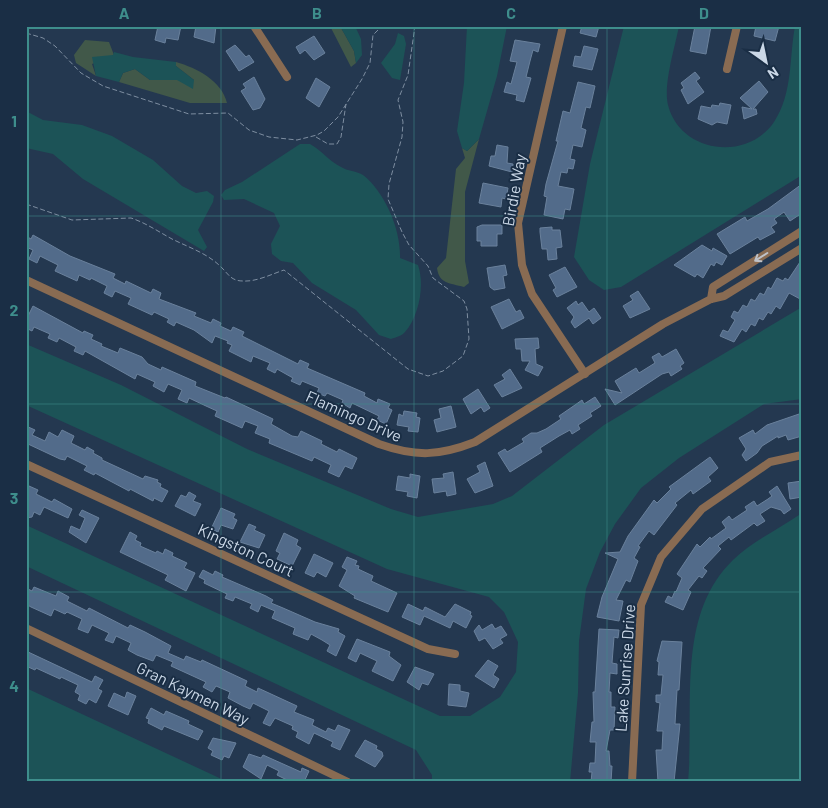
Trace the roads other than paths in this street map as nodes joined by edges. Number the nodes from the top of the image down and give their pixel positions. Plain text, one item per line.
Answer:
1 (254, 26) edge
2 (563, 26) edge
3 (737, 26) edge
4 (727, 69) dead end
5 (287, 76) dead end
6 (802, 231) edge
7 (802, 248) edge
8 (26, 280) edge
9 (711, 299) junction
10 (585, 374) junction
11 (802, 455) edge
12 (26, 464) edge
13 (26, 628) edge
14 (455, 654) dead end
15 (348, 782) edge
16 (632, 782) edge

1 - 5 street
2 - 10 street, Birdie Way
3 - 4 street
6 -> 9 street
7 - 9 street, Flamingo Drive
8 - 10 street, Flamingo Drive
9 - 10 street, Flamingo Drive
11 - 16 street, Lake Sunrise Drive
12 - 14 street, Kingston Court
13 - 15 street, Gran Kaymen Way

